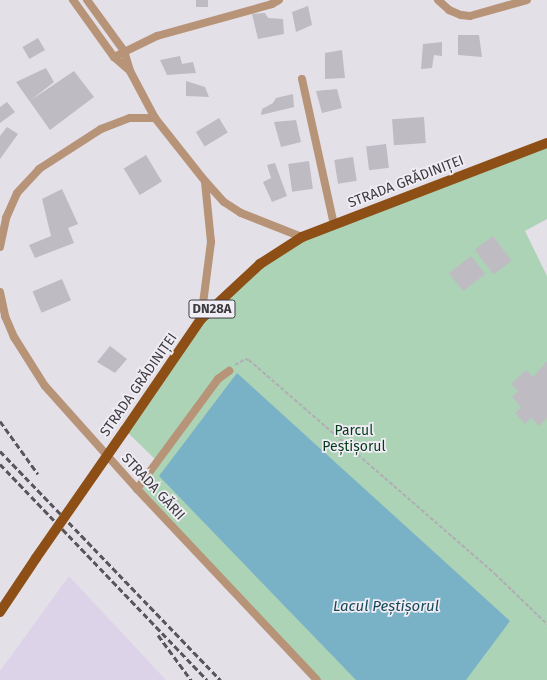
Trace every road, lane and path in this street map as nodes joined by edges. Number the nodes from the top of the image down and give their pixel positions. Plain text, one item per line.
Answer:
1 (73, 0) edge
2 (87, 0) edge
3 (279, 0) edge
4 (438, 0) edge
5 (527, 0) edge
6 (124, 51) junction
7 (114, 57) junction
8 (130, 71) junction
9 (302, 79) dead end
10 (155, 118) junction
11 (547, 143) edge
12 (205, 181) junction
13 (334, 225) junction
14 (302, 237) junction
15 (0, 248) edge
16 (0, 292) edge
17 (202, 319) junction
18 (229, 370) joint
19 (137, 490) junction
20 (0, 612) edge
21 (547, 624) edge
22 (317, 680) edge

1 - 7 street
2 - 6 street
3 - 6 street
4 - 5 street
6 - 7 street
6 - 8 street
7 - 8 street
8 - 10 street
9 - 13 street
10 - 12 street
10 - 15 street
11 - 13 main road, STRADA GRĂDINIȚEI / DN28A
12 - 14 street
12 - 17 street
13 - 14 main road, STRADA GRĂDINIȚEI / DN28A
14 - 17 main road, STRADA GRĂDINIȚEI / DN28A
16 - 19 street, STRADA GĂRII
17 - 20 main road, STRADA GRĂDINIȚEI / DN28A, bridge
18 - 19 street
18 - 21 path
19 - 22 street, STRADA GĂRII

